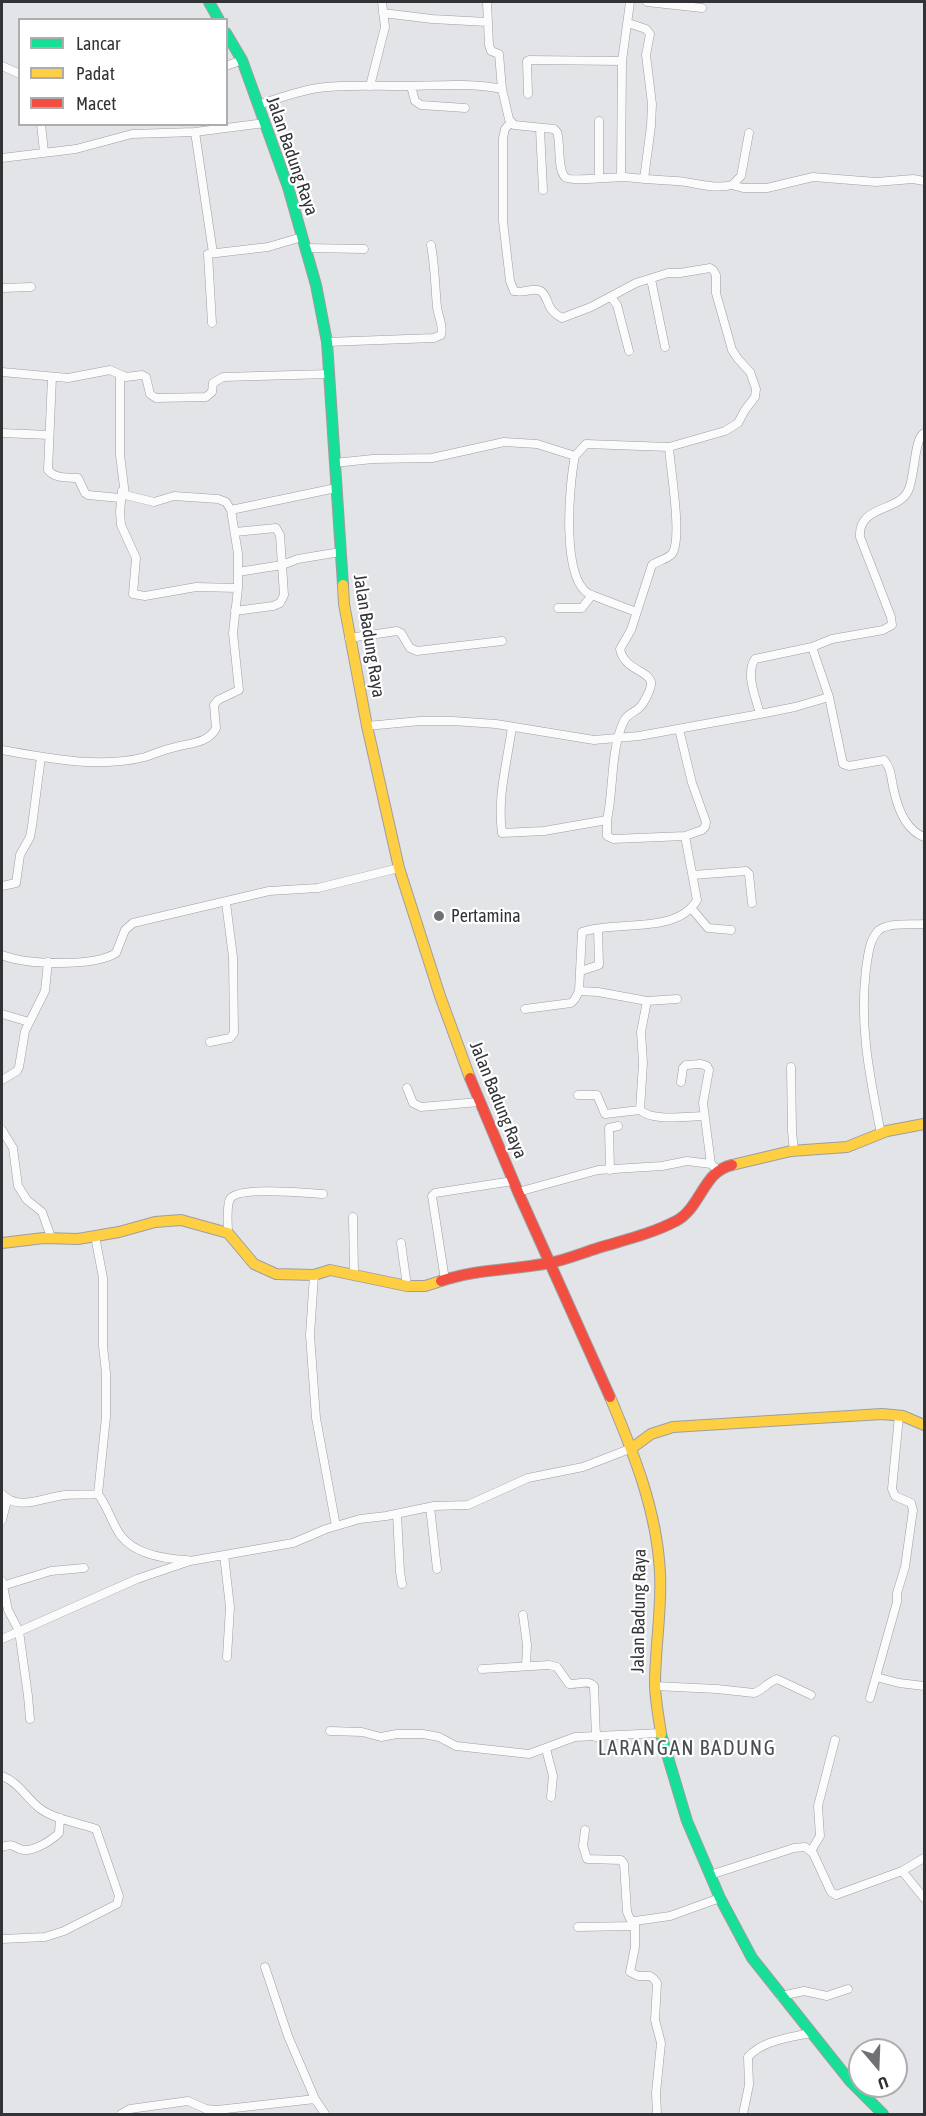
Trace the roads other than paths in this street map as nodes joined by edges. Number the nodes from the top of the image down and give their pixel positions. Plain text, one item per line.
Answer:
1 (208, 2) edge
2 (382, 2) edge
3 (488, 2) edge
4 (630, 2) edge
5 (647, 2) edge
6 (702, 8) dead end
7 (383, 13) junction
8 (218, 18) edge
9 (487, 22) junction
10 (628, 23) junction
11 (228, 36) edge
12 (242, 60) junction
13 (622, 61) junction
14 (228, 65) edge
15 (2, 66) edge
16 (18, 73) edge
17 (370, 86) junction
18 (411, 86) junction
19 (502, 89) junction
20 (528, 94) dead end
21 (258, 105) junction
22 (465, 108) dead end
23 (599, 121) dead end
24 (511, 122) junction
25 (265, 123) junction
26 (41, 126) edge
27 (540, 129) junction
28 (195, 132) junction
29 (749, 133) dead end
30 (44, 152) junction
31 (2, 158) edge
32 (598, 177) junction
33 (621, 177) junction
34 (644, 179) junction
35 (924, 181) edge
36 (732, 185) junction
37 (543, 190) dead end
38 (304, 243) junction
39 (431, 245) dead end
40 (364, 249) dead end
41 (213, 253) junction
42 (651, 279) junction
43 (32, 287) dead end
44 (2, 288) edge
45 (611, 297) junction
46 (212, 324) dead end
47 (327, 342) junction
48 (665, 347) dead end
49 (628, 351) dead end
50 (2, 372) edge
51 (329, 374) junction
52 (120, 375) junction
53 (52, 377) junction
54 (2, 433) edge
55 (924, 433) edge
56 (49, 435) junction
57 (669, 447) junction
58 (575, 456) junction
59 (334, 463) junction
60 (336, 488) junction
61 (123, 489) junction
62 (120, 498) junction
63 (231, 510) junction
64 (235, 532) junction
65 (340, 552) junction
66 (282, 565) junction
67 (238, 572) junction
68 (238, 588) junction
69 (592, 595) junction
70 (558, 608) dead end
71 (235, 611) junction
72 (636, 612) junction
73 (349, 638) junction
74 (502, 641) dead end
75 (812, 647) junction
76 (829, 697) junction
77 (760, 714) junction
78 (367, 726) junction
79 (512, 727) junction
80 (679, 729) junction
81 (619, 738) junction
82 (2, 750) edge
83 (41, 757) junction
84 (607, 820) junction
85 (685, 836) junction
86 (924, 837) edge
87 (399, 868) junction
88 (693, 875) junction
89 (2, 886) edge
90 (226, 903) junction
91 (752, 903) dead end
92 (692, 909) junction
93 (924, 924) edge
94 (598, 929) junction
95 (731, 930) dead end
96 (2, 955) edge
97 (48, 962) junction
98 (581, 971) junction
99 (579, 991) junction
100 (677, 999) dead end
101 (647, 1001) junction
102 (525, 1009) dead end
103 (2, 1014) edge
104 (29, 1022) junction
105 (210, 1042) dead end
106 (791, 1067) dead end
107 (2, 1080) edge
108 (681, 1082) dead end
109 (407, 1088) dead end
110 (578, 1095) dead end
111 (479, 1102) junction
112 (640, 1110) junction
113 (704, 1116) junction
114 (924, 1124) edge
115 (618, 1126) dead end
116 (2, 1130) edge
117 (881, 1134) junction
118 (794, 1150) junction
119 (714, 1167) junction
120 (610, 1170) junction
121 (513, 1181) junction
122 (518, 1192) junction
123 (323, 1194) dead end
124 (353, 1217) dead end
125 (228, 1233) junction
126 (95, 1236) junction
127 (51, 1237) junction
128 (2, 1243) edge
129 (402, 1243) dead end
130 (551, 1263) junction
131 (354, 1273) junction
132 (314, 1275) junction
133 (445, 1280) junction
134 (407, 1286) junction
135 (899, 1416) junction
136 (924, 1425) edge
137 (632, 1448) junction
138 (98, 1494) junction
139 (4, 1497) edge
140 (430, 1507) junction
141 (397, 1514) junction
142 (2, 1520) edge
143 (336, 1526) junction
144 (224, 1555) junction
145 (190, 1561) junction
146 (84, 1568) dead end
147 (436, 1569) dead end
148 (2, 1584) edge
149 (402, 1584) dead end
150 (523, 1615) dead end
151 (19, 1631) junction
152 (2, 1639) edge
153 (227, 1657) dead end
154 (526, 1666) junction
155 (482, 1669) dead end
156 (876, 1677) junction
157 (655, 1686) junction
158 (924, 1686) edge
159 (811, 1695) dead end
160 (870, 1698) dead end
161 (30, 1719) dead end
162 (330, 1731) dead end
163 (661, 1733) junction
164 (596, 1737) junction
165 (836, 1740) dead end
166 (546, 1749) junction
167 (2, 1776) edge
168 (551, 1797) dead end
169 (60, 1818) junction
170 (585, 1830) dead end
171 (2, 1846) edge
172 (811, 1851) junction
173 (924, 1857) edge
174 (902, 1871) junction
175 (710, 1875) junction
176 (720, 1898) junction
177 (924, 1898) edge
178 (635, 1924) junction
179 (578, 1928) dead end
180 (2, 1939) edge
181 (265, 1967) dead end
182 (848, 1989) dead end
183 (781, 1996) junction
184 (810, 2033) junction
185 (315, 2098) junction
186 (217, 2112) edge
187 (121, 2115) edge
188 (325, 2115) edge
189 (657, 2115) edge
190 (743, 2115) edge
191 (883, 2115) edge

1 - 8 main road
2 - 7 street
3 - 9 street
4 - 10 street
5 - 6 street
7 - 9 street
7 - 17 street
9 - 19 street
10 - 13 street
10 - 34 street
11 - 12 main road, Jalan Badung Raya
12 - 14 street
12 - 21 main road, Jalan Badung Raya
13 - 20 street
13 - 33 street
15 - 16 street
17 - 18 street
17 - 21 street
18 - 19 street
18 - 22 street
19 - 24 street
21 - 25 main road, Jalan Badung Raya
23 - 32 street
24 - 27 street
24 - 45 street
25 - 28 street
25 - 38 main road, Jalan Badung Raya
26 - 30 street
27 - 32 street
27 - 37 street
28 - 30 street
28 - 41 street
29 - 36 street
30 - 31 street
32 - 33 street
33 - 34 street
34 - 36 street
35 - 36 street
38 - 40 street
38 - 41 street
38 - 47 main road, Jalan Badung Raya
39 - 47 street
41 - 46 street
42 - 45 street
42 - 48 street
42 - 57 street
43 - 44 street
45 - 49 street
47 - 51 main road, Jalan Badung Raya
50 - 53 street
51 - 52 street
51 - 59 main road, Jalan Badung Raya
52 - 53 street
52 - 61 street
53 - 56 street
54 - 56 street
55 - 75 street
56 - 62 street
57 - 58 street
57 - 72 street
58 - 59 street
58 - 69 street
59 - 60 main road, Jalan Badung Raya
60 - 63 street
60 - 65 main road, Jalan Badung Raya
61 - 62 street
61 - 63 street
62 - 68 street
63 - 64 street
64 - 66 street
64 - 67 street
65 - 66 street
65 - 73 main road, Jalan Badung Raya
66 - 67 street
66 - 71 street
67 - 68 street
68 - 71 street
69 - 70 street
69 - 72 street
71 - 83 street
72 - 81 street
73 - 74 street
73 - 78 main road, Jalan Badung Raya
75 - 76 street
75 - 77 street
76 - 77 street
76 - 86 street
77 - 80 street
78 - 79 street
78 - 87 main road, Jalan Badung Raya
79 - 81 street
79 - 84 street
80 - 81 street
80 - 85 street
81 - 84 street
82 - 83 street
83 - 89 street
84 - 85 street
85 - 88 street
87 - 90 street
87 - 111 main road, Jalan Badung Raya
88 - 91 street
88 - 92 street
90 - 97 street
90 - 105 street
92 - 94 street
92 - 95 street
93 - 117 street
94 - 98 street
94 - 98 street
96 - 97 street
97 - 104 street
98 - 99 street
99 - 101 street
99 - 102 street
100 - 101 street
101 - 112 street
103 - 104 street
104 - 107 street
106 - 118 street
108 - 113 street
109 - 111 street
110 - 112 street
111 - 121 main road, Jalan Badung Raya
112 - 113 street
113 - 119 street
114 - 117 main road
115 - 120 street
116 - 127 street
117 - 118 main road
118 - 119 main road
119 - 120 street
119 - 130 main road
120 - 122 street
121 - 122 main road, Jalan Badung Raya
121 - 133 street
122 - 130 main road, Jalan Badung Raya
123 - 125 street
124 - 131 street
125 - 126 main road
125 - 132 main road
126 - 127 main road
126 - 138 street
127 - 128 main road
129 - 134 street
130 - 133 main road
130 - 137 main road, Jalan Badung Raya
131 - 132 main road
131 - 134 main road
132 - 143 street
133 - 134 main road
135 - 136 main road
135 - 137 main road
135 - 156 street
137 - 140 street
137 - 157 main road, Jalan Badung Raya
138 - 139 street
138 - 145 street
139 - 142 street
140 - 141 street
140 - 147 street
141 - 143 street
141 - 149 street
143 - 144 street
144 - 145 street
144 - 153 street
145 - 151 street
146 - 148 street
148 - 151 street
150 - 154 street
151 - 152 street
151 - 161 street
154 - 155 street
154 - 164 street
156 - 158 street
156 - 160 street
157 - 159 street
157 - 163 main road, Jalan Badung Raya
162 - 166 street
163 - 164 street
163 - 175 main road, Jalan Badung Raya
164 - 166 street
165 - 172 street
166 - 168 street
167 - 169 street
169 - 171 street
169 - 180 street
170 - 178 street
172 - 174 street
172 - 175 street
173 - 174 street
174 - 177 street
175 - 176 main road, Jalan Badung Raya
176 - 178 street
176 - 183 main road, Jalan Badung Raya
178 - 179 street
178 - 189 street
181 - 185 street
182 - 183 street
183 - 184 main road, Jalan Badung Raya
184 - 190 street
184 - 191 main road, Jalan Badung Raya
185 - 186 street
185 - 188 street
186 - 187 street

